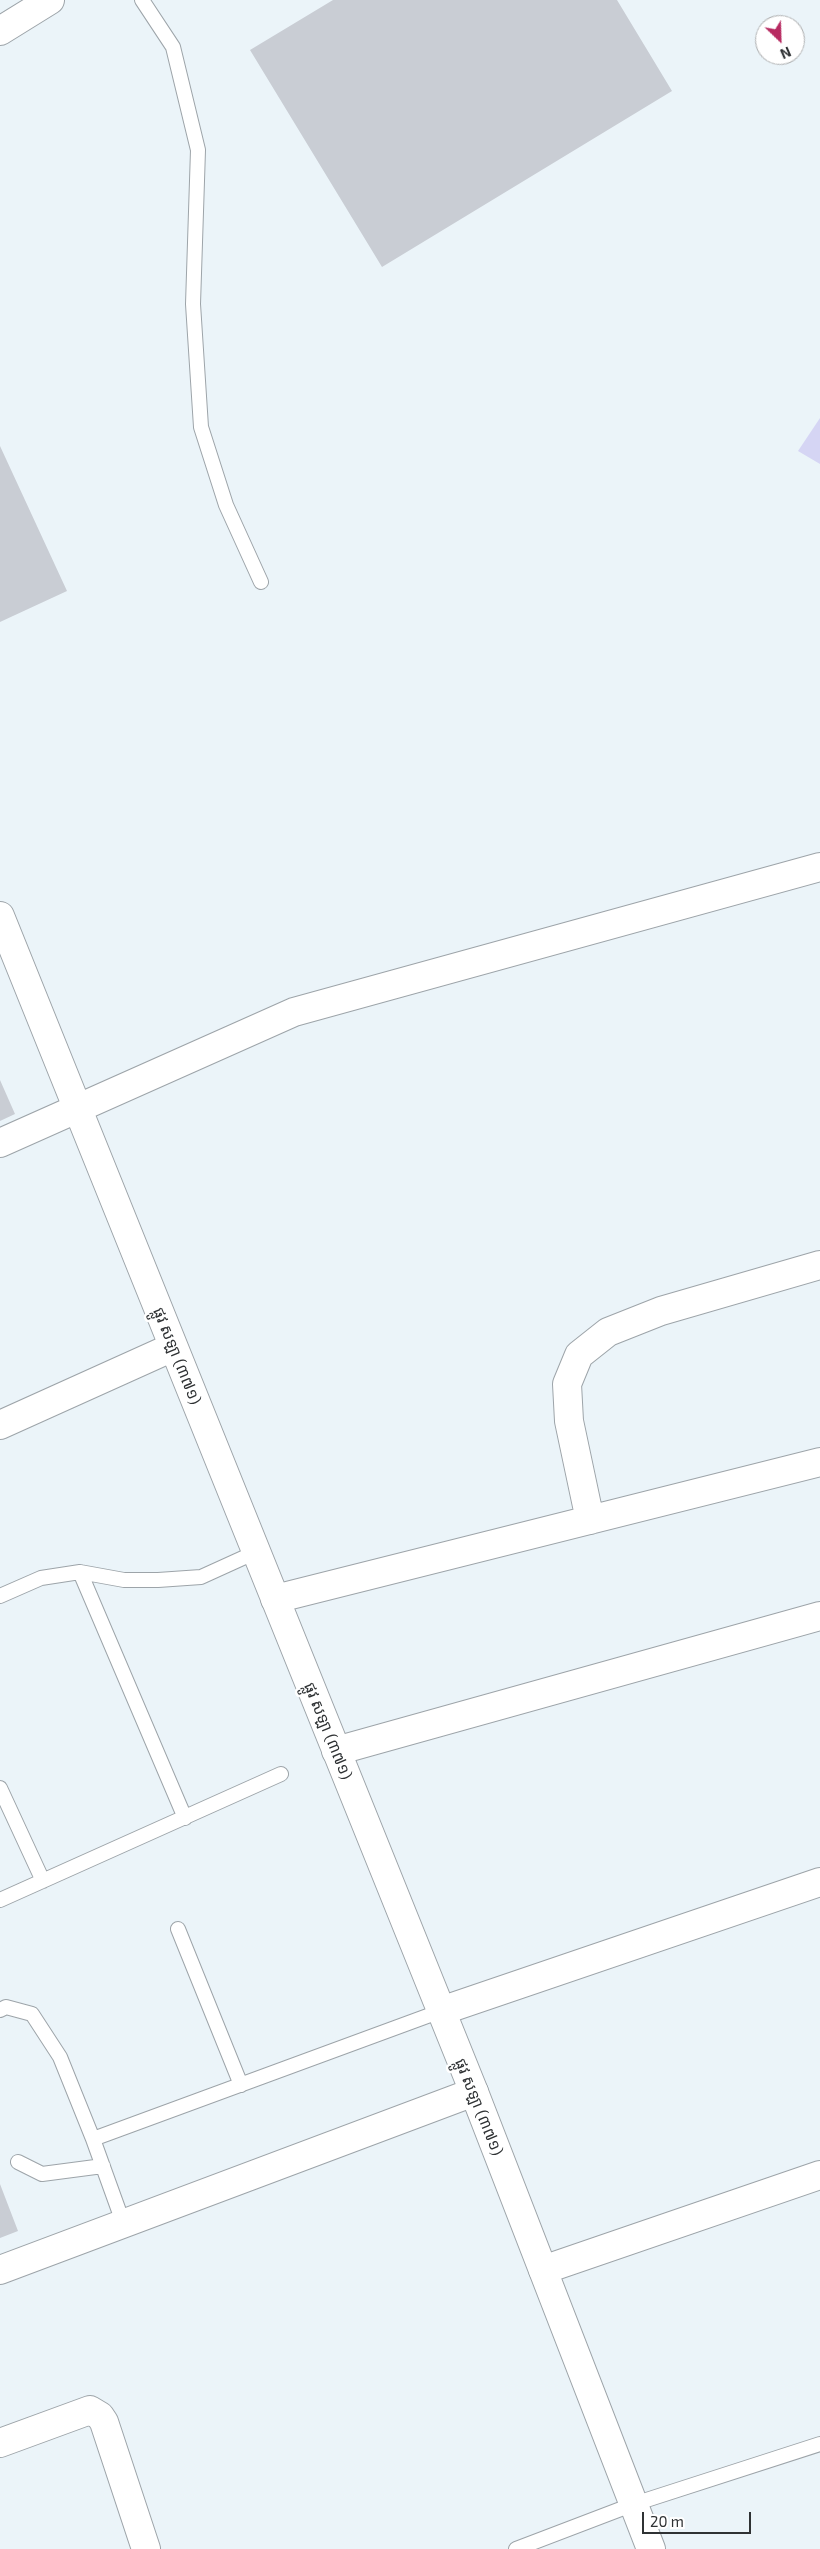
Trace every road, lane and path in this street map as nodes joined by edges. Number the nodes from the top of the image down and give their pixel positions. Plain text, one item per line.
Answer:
1 (50, 0) edge
2 (142, 0) edge
3 (0, 31) edge
4 (261, 582) dead end
5 (820, 867) edge
6 (0, 916) edge
7 (78, 1109) junction
8 (0, 1143) edge
9 (820, 1265) edge
10 (173, 1347) junction
11 (0, 1425) edge
12 (820, 1462) edge
13 (590, 1520) junction
14 (256, 1552) junction
15 (80, 1572) junction
16 (0, 1596) edge
17 (275, 1599) junction
18 (820, 1616) edge
19 (336, 1751) junction
20 (281, 1774) dead end
21 (0, 1788) edge
22 (185, 1818) junction
23 (43, 1881) junction
24 (820, 1882) edge
25 (0, 1900) edge
26 (178, 1929) dead end
27 (0, 2010) edge
28 (441, 2011) junction
29 (241, 2085) junction
30 (474, 2092) junction
31 (93, 2139) junction
32 (18, 2162) dead end
33 (103, 2166) junction
34 (820, 2175) edge
35 (124, 2225) junction
36 (0, 2270) edge
37 (543, 2270) junction
38 (0, 2443) edge
39 (820, 2444) edge
40 (634, 2504) junction
41 (146, 2549) edge
42 (516, 2549) edge
43 (651, 2549) edge

1 - 3 street
2 - 4 lane
5 - 7 street
6 - 7 street, ផ្លូវ សឡា (៣៧១)
7 - 8 street
7 - 10 street, ផ្លូវ សឡា (៣៧១)
9 - 13 street
10 - 11 street
10 - 14 street, ផ្លូវ សឡា (៣៧១)
12 - 13 street
13 - 17 street
14 - 15 lane
14 - 17 street, ផ្លូវ សឡា (៣៧១)
15 - 16 lane
15 - 22 lane
17 - 19 street, ផ្លូវ សឡា (៣៧១)
18 - 19 street
19 - 28 street, ផ្លូវ សឡា (៣៧១)
20 - 22 lane
21 - 23 lane
22 - 23 lane
23 - 25 lane
24 - 28 street
26 - 29 lane
27 - 31 lane
28 - 29 lane
28 - 30 street, ផ្លូវ សឡា (៣៧១)
29 - 31 lane
30 - 35 street
30 - 37 street, ផ្លូវ សឡា (៣៧១)
31 - 33 lane
32 - 33 lane
33 - 35 lane
34 - 37 street
35 - 36 street
37 - 40 street, ផ្លូវ សឡា (៣៧១)
38 - 41 street
39 - 40 lane
40 - 42 lane
40 - 43 street, ផ្លូវ សឡា (៣៧១)

